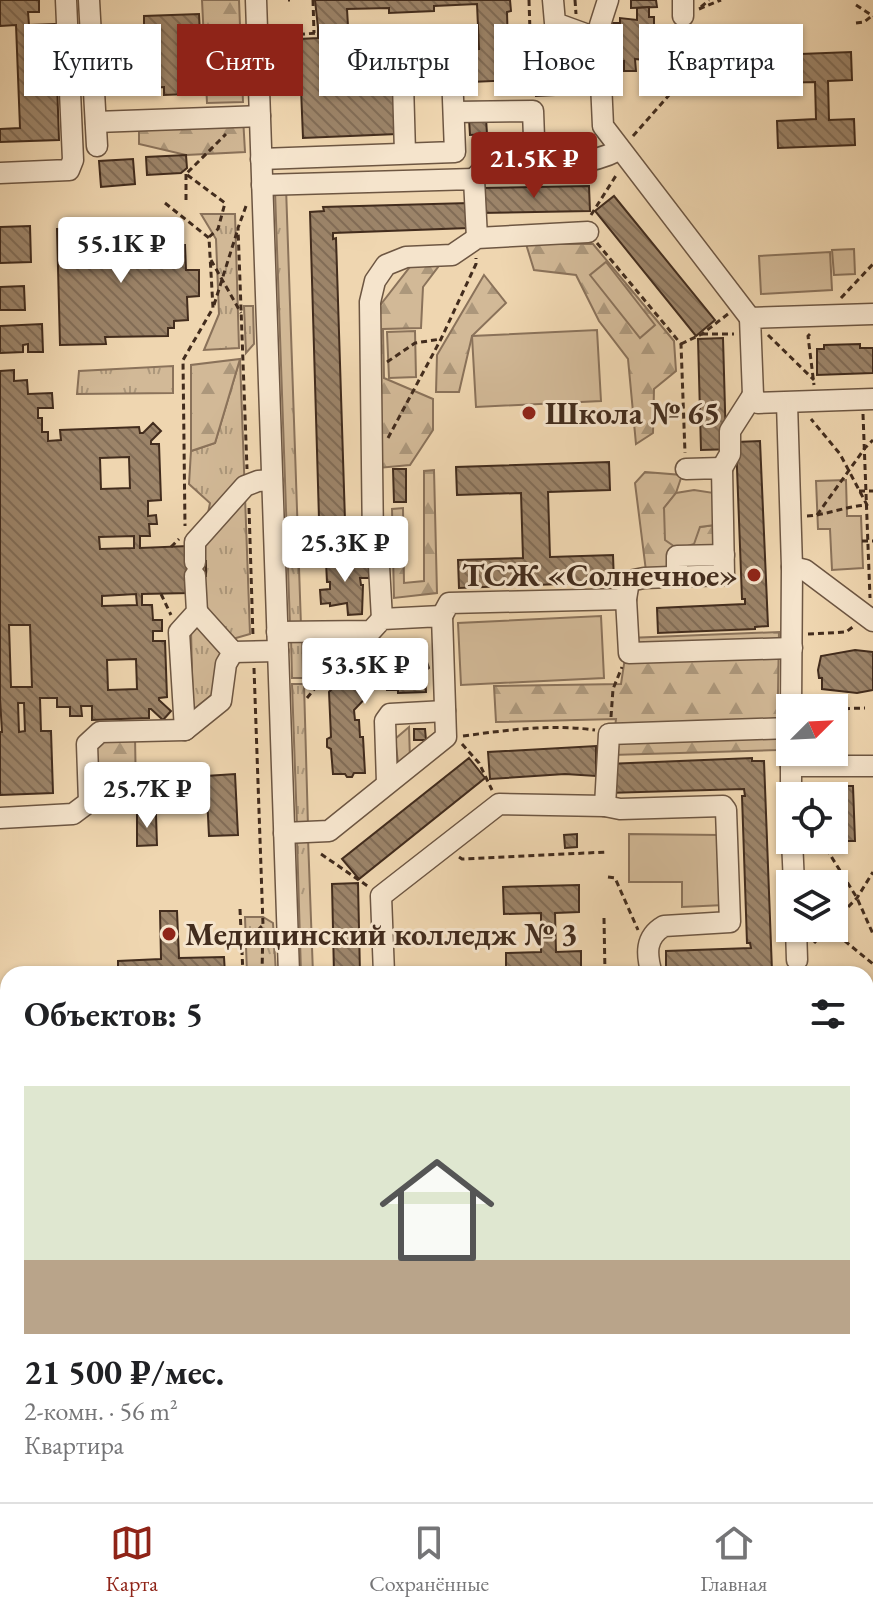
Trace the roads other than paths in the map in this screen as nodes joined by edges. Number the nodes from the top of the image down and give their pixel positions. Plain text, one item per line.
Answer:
1 (66, 0) edge
2 (89, 0) edge
3 (256, 0) edge
4 (553, 0) edge
5 (608, 0) edge
6 (558, 24) edge
7 (600, 24) edge
8 (403, 96) edge
9 (453, 96) edge
10 (602, 96) edge
11 (454, 112) junction
12 (252, 117) junction
13 (96, 122) junction
14 (97, 146) dead end
15 (405, 153) junction
16 (623, 155) junction
17 (261, 159) junction
18 (535, 165) junction
19 (0, 173) edge
20 (474, 179) junction
21 (262, 185) junction
22 (588, 232) road end
23 (477, 238) junction
24 (873, 314) edge
25 (747, 319) junction
26 (753, 395) junction
27 (868, 400) edge
28 (791, 402) junction
29 (722, 468) junction
30 (686, 469) road end
31 (272, 480) junction
32 (792, 567) junction
33 (626, 599) junction
34 (197, 612) junction
35 (442, 616) junction
36 (382, 619) junction
37 (870, 619) edge
38 (278, 641) junction
39 (792, 641) junction
40 (243, 652) junction
41 (791, 694) edge
42 (445, 711) junction
43 (776, 728) edge
44 (185, 730) junction
45 (848, 764) edge
46 (873, 766) edge
47 (387, 783) junction
48 (605, 806) junction
49 (0, 818) edge
50 (284, 833) junction
51 (796, 942) edge
52 (797, 960) dead end
53 (289, 966) edge
54 (384, 966) edge
55 (650, 966) edge

1 - 19 street
2 - 13 street
3 - 12 street
4 - 6 street
5 - 7 street
8 - 15 street
9 - 11 street
10 - 16 street
11 - 15 street
11 - 18 street
12 - 13 street
12 - 17 street
13 - 14 street
15 - 17 street
16 - 18 street
16 - 25 street
17 - 21 street
18 - 20 street
20 - 21 street
20 - 23 street
21 - 31 street
22 - 23 street
23 - 36 street
24 - 25 street
25 - 26 street
26 - 28 street
26 - 29 street
27 - 28 street
28 - 32 street
29 - 30 street
29 - 33 street
31 - 34 street
31 - 38 street
32 - 37 street
32 - 39 street
33 - 35 street
33 - 39 street
34 - 40 street
34 - 44 street
35 - 36 street
35 - 42 street
36 - 38 street
38 - 40 street
38 - 50 street
39 - 41 street
40 - 44 street
42 - 47 street
42 - 47 street
43 - 48 street
44 - 49 street
45 - 46 street
47 - 50 street
48 - 54 street
48 - 55 street
50 - 53 street
51 - 52 street

